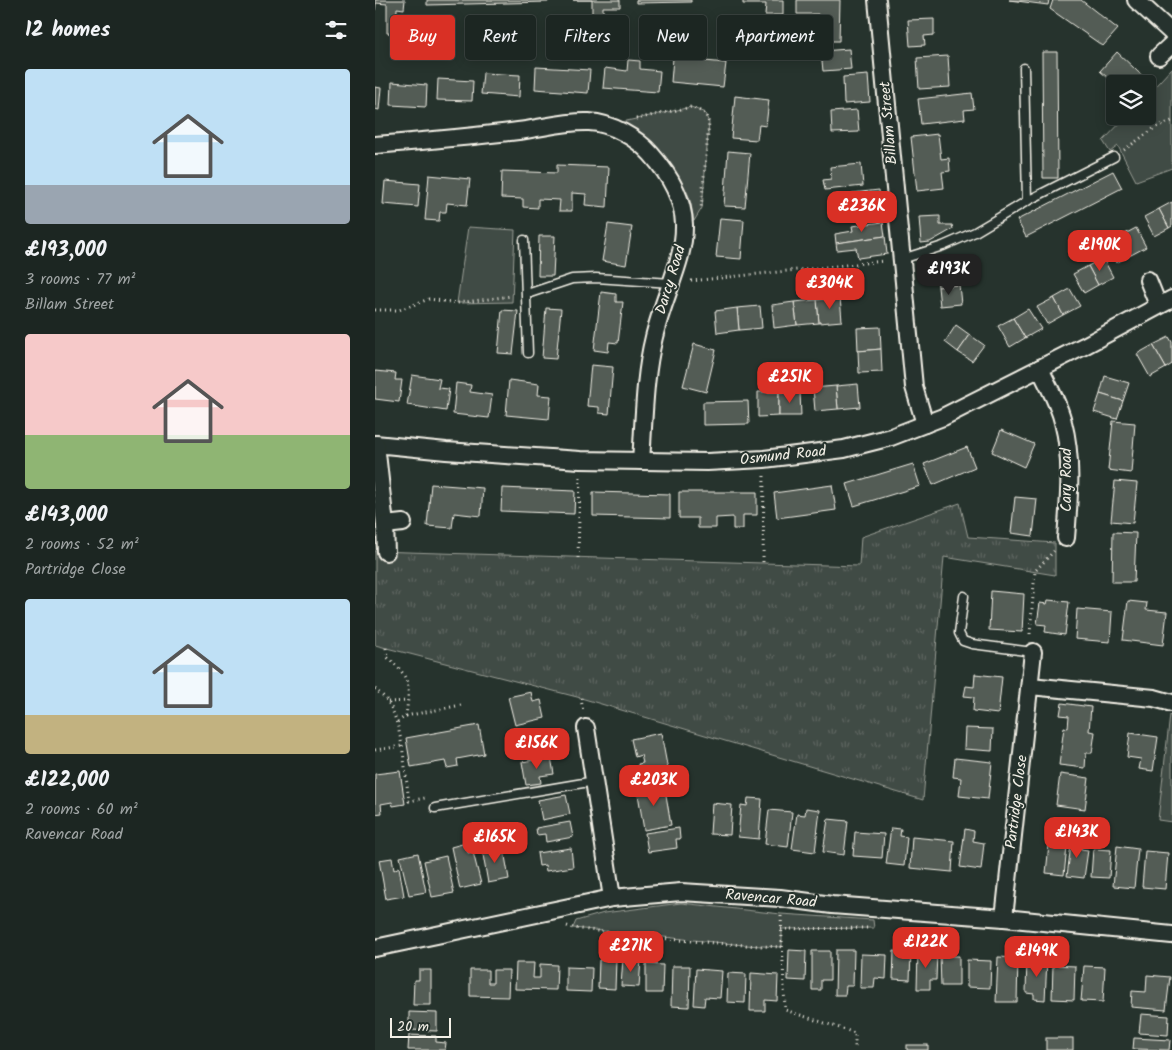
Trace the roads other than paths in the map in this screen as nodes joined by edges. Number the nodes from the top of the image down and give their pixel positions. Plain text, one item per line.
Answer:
1 (877, 0) edge
2 (1136, 0) edge
3 (1172, 34) edge
4 (1172, 44) edge
5 (1159, 56) dead end
6 (1024, 68) dead end
7 (375, 145) edge
8 (1114, 157) road end
9 (1027, 201) junction
10 (524, 240) dead end
11 (901, 259) junction
12 (1148, 280) dead end
13 (671, 283) junction
14 (527, 294) junction
15 (1165, 302) edge
16 (527, 353) dead end
17 (1040, 368) junction
18 (925, 424) junction
19 (375, 444) edge
20 (641, 461) junction
21 (403, 523) dead end
22 (385, 525) junction
23 (1066, 538) road end
24 (385, 552) dead end
25 (964, 596) dead end
26 (1033, 652) joint
27 (1030, 686) junction
28 (1172, 704) edge
29 (586, 728) dead end
30 (595, 781) junction
31 (435, 808) dead end
32 (612, 898) junction
33 (1004, 918) junction
34 (1172, 935) edge
35 (375, 948) edge

1 - 11 street, Billam Street
2 - 3 street
4 - 5 street
6 - 9 lane
7 - 13 street, Darcy Road
8 - 9 lane
9 - 11 lane
10 - 14 lane
11 - 18 street, Billam Street
12 - 15 street, Osmund Road
13 - 14 lane
13 - 20 street, Darcy Road
14 - 16 lane
15 - 17 street, Osmund Road
17 - 18 street, Osmund Road
17 - 23 street, Cary Road
18 - 20 street, Osmund Road
19 - 20 street, Osmund Road
19 - 22 street
21 - 22 street
22 - 24 street
25 - 26 lane
26 - 27 street, Partridge Close
27 - 28 street
27 - 33 street, Partridge Close
29 - 30 street
30 - 31 lane
30 - 32 street
32 - 33 street, Ravencar Road
32 - 35 street, Ravencar Road
33 - 34 street, Ravencar Road

